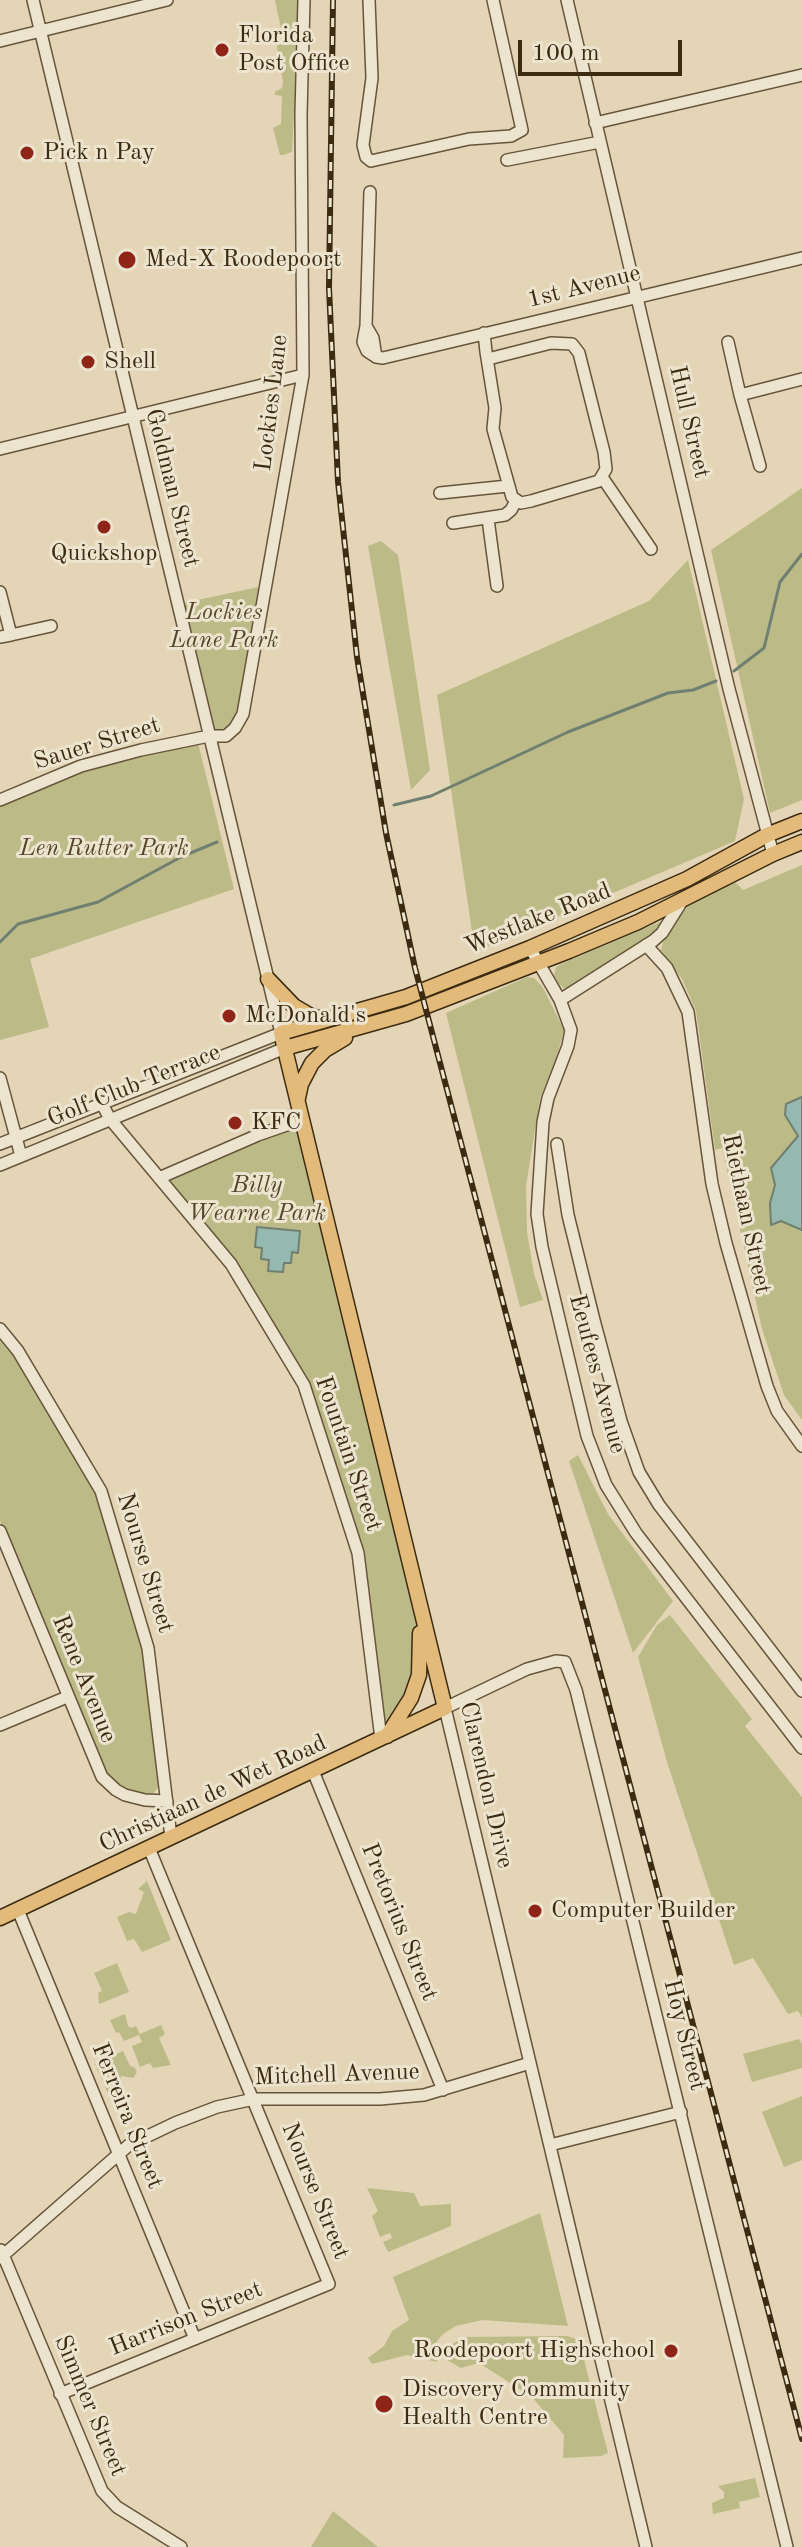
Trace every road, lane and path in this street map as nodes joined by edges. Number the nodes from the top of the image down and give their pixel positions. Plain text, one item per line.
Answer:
1 (33, 0) edge
2 (165, 0) edge
3 (304, 0) edge
4 (369, 0) edge
5 (493, 0) edge
6 (567, 0) edge
7 (40, 33) junction
8 (0, 41) edge
9 (802, 75) edge
10 (595, 123) junction
11 (600, 142) junction
12 (507, 160) dead end
13 (370, 192) dead end
14 (802, 258) edge
15 (636, 297) junction
16 (484, 333) junction
17 (728, 342) dead end
18 (488, 359) junction
19 (303, 375) junction
20 (802, 379) edge
21 (740, 395) junction
22 (132, 417) junction
23 (0, 449) edge
24 (760, 466) dead end
25 (602, 477) junction
26 (508, 486) junction
27 (440, 493) dead end
28 (516, 501) junction
29 (488, 519) junction
30 (453, 523) dead end
31 (651, 549) dead end
32 (497, 586) dead end
33 (0, 592) edge
34 (51, 626) dead end
35 (6, 636) edge
36 (209, 736) junction
37 (0, 800) edge
38 (802, 821) edge
39 (767, 835) junction
40 (802, 842) edge
41 (773, 854) junction
42 (682, 901) junction
43 (646, 945) junction
44 (530, 948) junction
45 (539, 962) junction
46 (268, 979) junction
47 (560, 1000) junction
48 (325, 1020) junction
49 (358, 1029) junction
50 (281, 1033) junction
51 (285, 1048) junction
52 (0, 1078) edge
53 (101, 1102) junction
54 (300, 1113) junction
55 (110, 1119) junction
56 (16, 1137) junction
57 (0, 1144) edge
58 (557, 1144) dead end
59 (21, 1156) junction
60 (0, 1165) edge
61 (159, 1178) junction
62 (0, 1329) edge
63 (802, 1446) edge
64 (0, 1531) edge
65 (418, 1598) junction
66 (802, 1691) edge
67 (67, 1697) junction
68 (445, 1708) junction
69 (0, 1725) edge
70 (384, 1738) junction
71 (802, 1748) edge
72 (313, 1771) junction
73 (167, 1801) junction
74 (171, 1837) junction
75 (149, 1848) junction
76 (18, 1910) junction
77 (0, 1918) edge
78 (530, 2063) junction
79 (443, 2090) junction
80 (254, 2099) junction
81 (681, 2112) junction
82 (550, 2145) junction
83 (118, 2153) junction
84 (1, 2254) edge
85 (329, 2284) joint
86 (195, 2339) junction
87 (60, 2394) junction
88 (181, 2547) edge
89 (646, 2547) edge
90 (787, 2547) edge

1 - 7 street, Goldman Street
2 - 7 street
3 - 19 street, Lockies Lane
4 - 5 street
6 - 10 street, Hull Street
7 - 8 street
7 - 22 street, Goldman Street
9 - 10 street
10 - 11 street, Hull Street
11 - 12 street
11 - 15 street, Hull Street
13 - 16 street, 1st Avenue
14 - 15 street, 1st Avenue
15 - 16 street, 1st Avenue
15 - 39 street, Hull Street
16 - 18 street
17 - 21 street
18 - 25 street
18 - 26 street
19 - 22 street
19 - 36 street, Lockies Lane
20 - 21 street
21 - 24 street
22 - 23 street
22 - 36 street, Goldman Street
25 - 28 street
25 - 31 street
26 - 27 street
26 - 28 street
28 - 29 street
29 - 30 street
29 - 32 street
33 - 35 street
34 - 35 street
36 - 37 street, Sauer Street
36 - 46 street, Goldman Street
38 - 39 main road, Westlake Road
39 - 41 street, Hull Street
39 - 44 main road, Westlake Road
40 - 41 main road, Westlake Road
41 - 42 main road, Westlake Road
42 - 43 street
42 - 45 main road, Westlake Road
43 - 47 street
43 - 63 street, Riethaan Street
44 - 45 street, Eeufees Avenue
44 - 48 main road, Westlake Road
45 - 47 street, Eeufees Avenue
45 - 49 main road, Westlake Road
46 - 48 main road
46 - 50 street, Goldman Street
47 - 71 street, Eeufees Avenue
48 - 50 main road, Westlake Road
49 - 51 main road, Westlake Road
49 - 54 main road
50 - 51 main road, Clarendon Drive
50 - 53 street, Golf Club Terrace
51 - 54 main road, Clarendon Drive
51 - 55 street, Golf Club Terrace
52 - 56 street
53 - 55 street, Fountain Street
53 - 56 street, Golf Club Terrace
54 - 61 street
54 - 65 main road, Clarendon Drive
55 - 59 street, Golf Club Terrace
55 - 61 street, Fountain Street
56 - 57 street, Golf Club Terrace
56 - 59 street
58 - 66 street, Eeufees Avenue
59 - 60 street, Golf Club Terrace
61 - 70 street, Fountain Street
62 - 73 street, Nourse Street
64 - 67 street, Rene Avenue
65 - 68 main road, Clarendon Drive
65 - 70 main road
67 - 69 street
67 - 73 street, Rene Avenue
68 - 70 main road, Christiaan de Wet Road
68 - 78 street, Clarendon Drive
68 - 81 street, Hoy Street
70 - 72 main road, Christiaan de Wet Road
72 - 74 main road, Christiaan de Wet Road
72 - 79 street, Pretorius Street
73 - 74 street, Nourse Street
74 - 75 main road, Christiaan de Wet Road
75 - 76 main road, Christiaan de Wet Road
75 - 80 street, Nourse Street
76 - 77 main road, Christiaan de Wet Road
76 - 83 street, Ferreira Street
78 - 79 street, Mitchell Avenue
78 - 82 street, Clarendon Drive
79 - 80 street, Mitchell Avenue
80 - 83 street, Mitchell Avenue
80 - 85 street, Nourse Street
81 - 82 street
81 - 90 street, Hoy Street
82 - 89 street, Clarendon Drive
83 - 84 street, Mitchell Avenue
83 - 86 street, Ferreira Street
84 - 87 street, Simmer Street
85 - 86 street, Harrison Street
86 - 87 street, Harrison Street
87 - 88 street, Simmer Street

